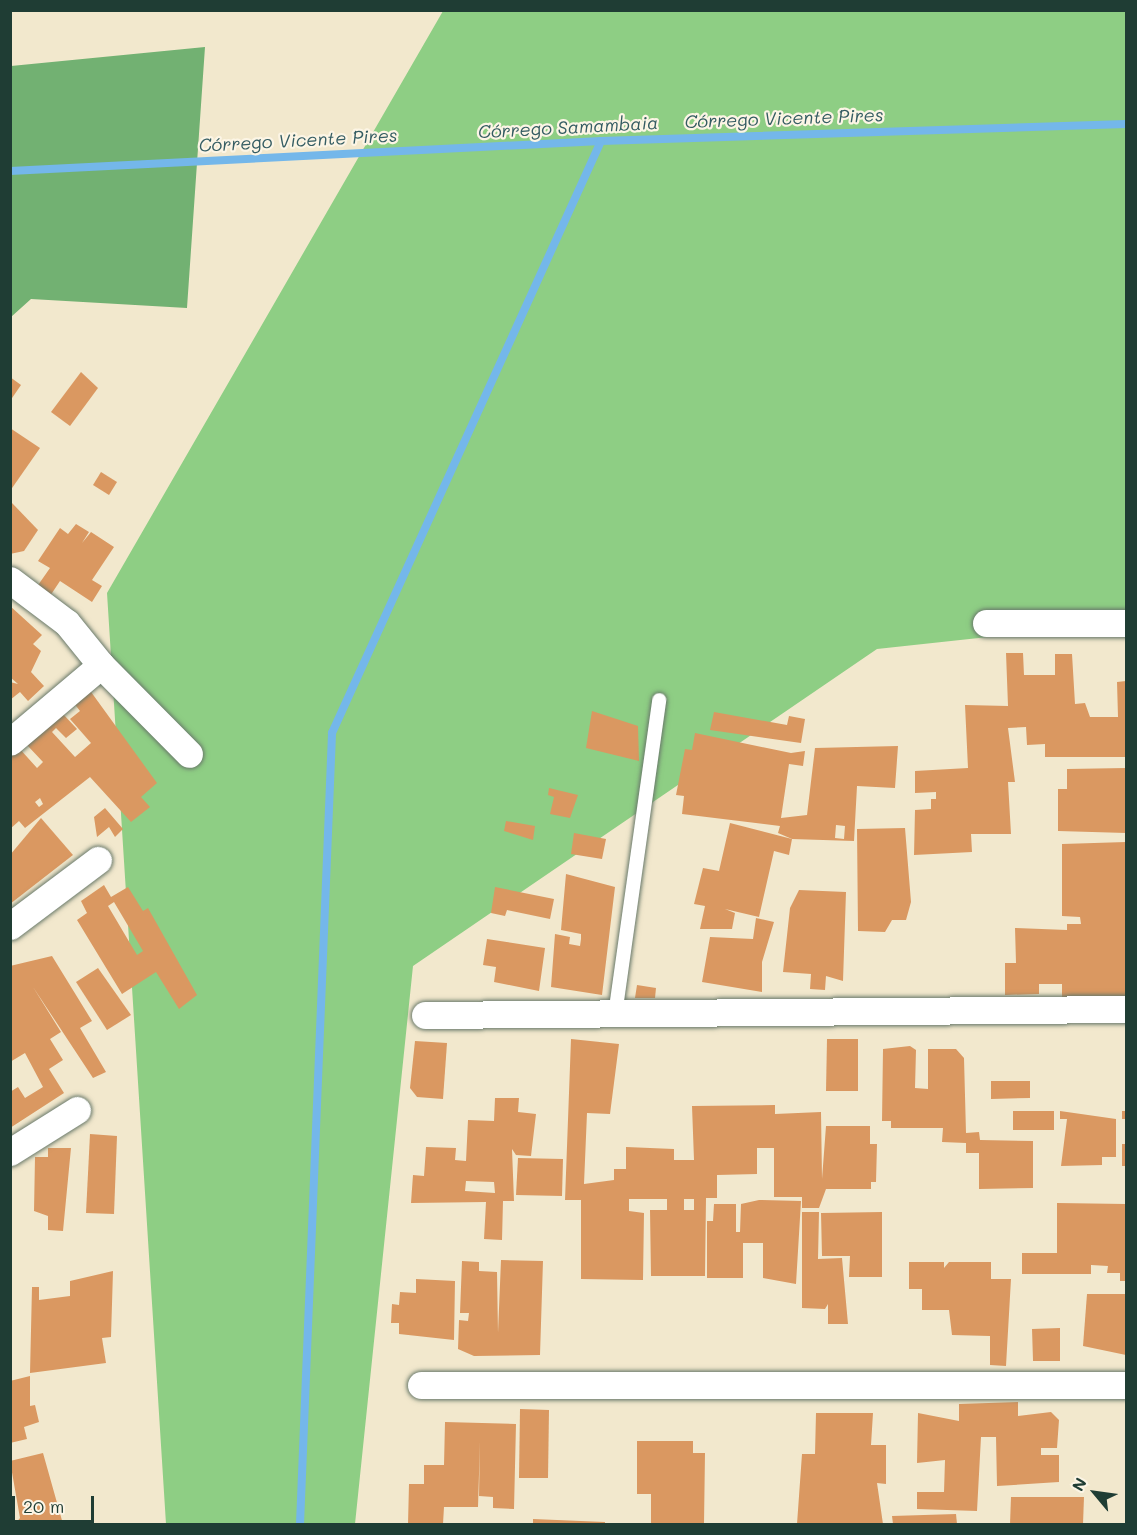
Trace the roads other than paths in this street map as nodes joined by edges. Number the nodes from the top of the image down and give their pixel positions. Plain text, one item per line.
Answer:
1 (10, 580) edge
2 (1126, 622) edge
3 (986, 623) dead end
4 (101, 665) junction
5 (659, 700) dead end
6 (10, 742) edge
7 (189, 754) dead end
8 (98, 860) dead end
9 (10, 926) edge
10 (1126, 1009) edge
11 (425, 1015) dead end
12 (615, 1015) junction
13 (77, 1110) dead end
14 (10, 1152) edge
15 (421, 1385) dead end
16 (1126, 1385) edge

1 - 4 street
2 - 3 street
4 - 6 street
4 - 7 street
5 - 12 lane
8 - 9 street
10 - 12 street
11 - 12 street
13 - 14 street
15 - 16 street

